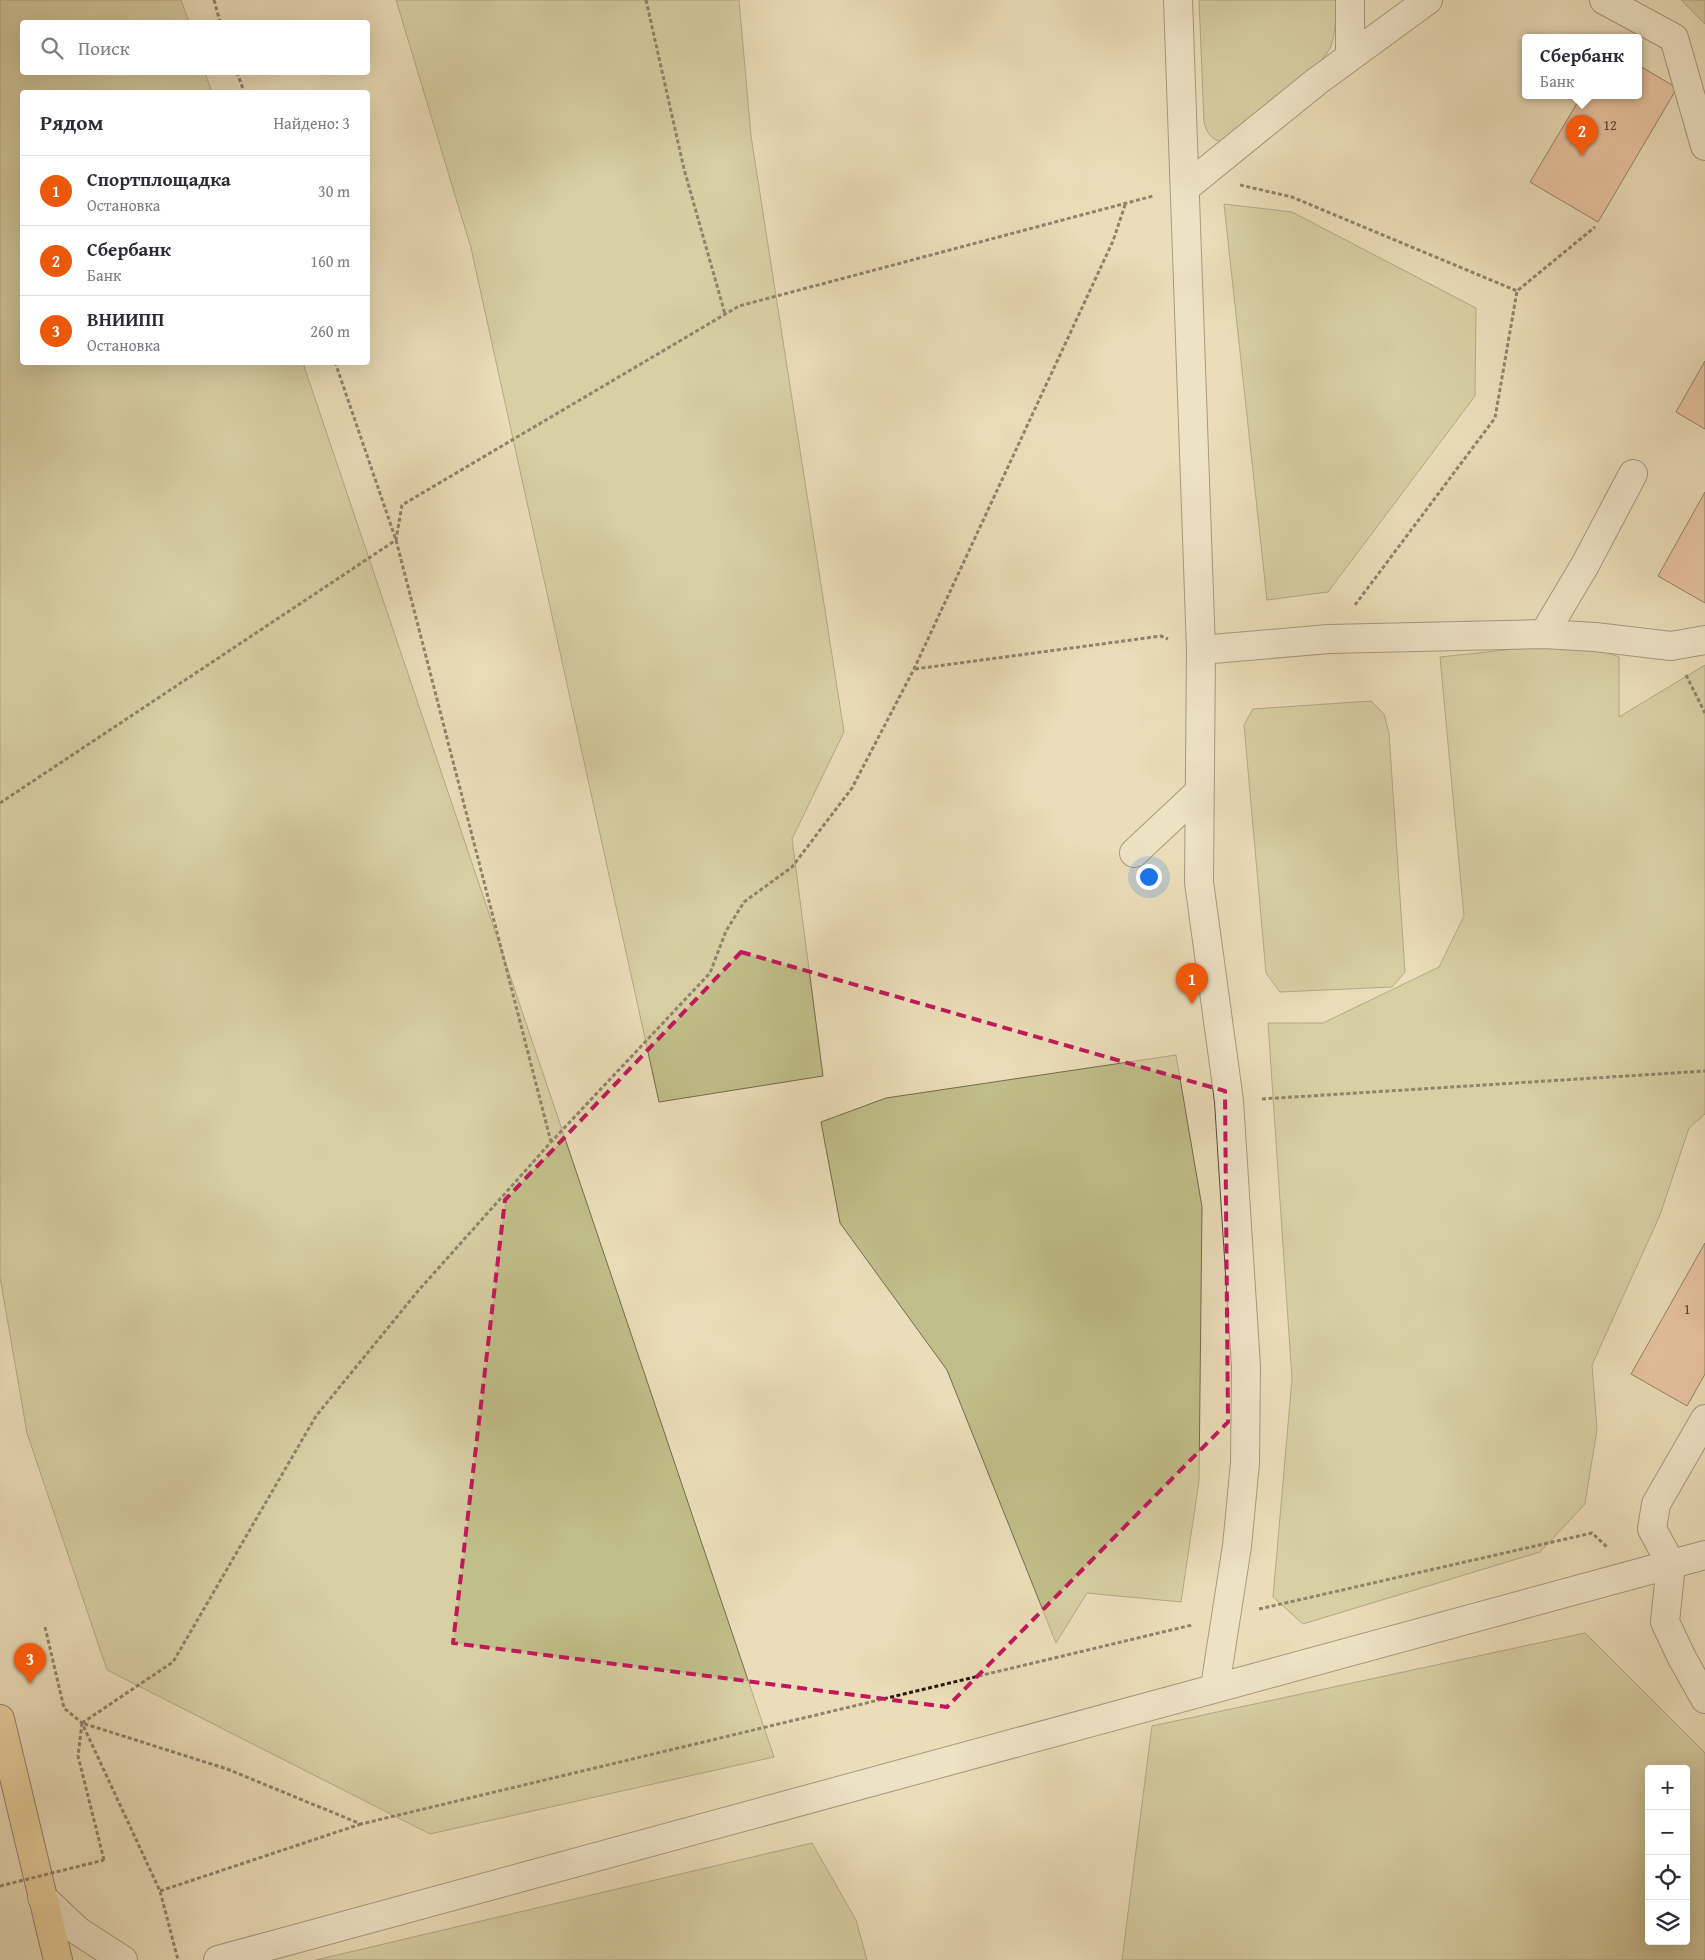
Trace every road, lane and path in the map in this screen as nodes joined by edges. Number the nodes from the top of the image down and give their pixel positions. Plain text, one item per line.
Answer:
1 (214, 0) edge
2 (646, 0) edge
3 (1178, 0) edge
4 (1350, 0) edge
5 (1428, 0) edge
6 (1604, 0) edge
7 (219, 20) edge
8 (1350, 57) junction
9 (238, 75) edge
10 (243, 90) edge
11 (1705, 146) edge
12 (1238, 185) dead end
13 (1185, 188) junction
14 (1126, 202) junction
15 (1595, 227) dead end
16 (1517, 291) junction
17 (725, 314) junction
18 (336, 365) edge
19 (1633, 474) dead end
20 (396, 540) junction
21 (1544, 634) junction
22 (1329, 640) junction
23 (1705, 640) edge
24 (1200, 650) junction
25 (914, 669) junction
26 (1198, 792) junction
27 (0, 803) edge
28 (1134, 853) dead end
29 (1705, 1071) edge
30 (1229, 1101) junction
31 (551, 1142) junction
32 (1705, 1419) edge
33 (1592, 1533) dead end
34 (1705, 1555) edge
35 (1671, 1564) junction
36 (1226, 1617) junction
37 (45, 1627) dead end
38 (1215, 1687) junction
39 (1705, 1699) edge
40 (0, 1719) edge
41 (82, 1723) junction
42 (361, 1824) junction
43 (0, 1886) edge
44 (160, 1891) junction
45 (42, 1897) junction
46 (58, 1960) edge
47 (123, 1960) edge
48 (178, 1960) edge
49 (218, 1960) edge

1 - 7 path
2 - 17 path
3 - 13 street
4 - 8 street
5 - 8 street
6 - 11 street
8 - 13 street
9 - 10 path
12 - 16 path
13 - 14 path
13 - 24 street
14 - 17 path
14 - 25 path
15 - 16 path
16 - 22 path
17 - 20 path
18 - 20 path
19 - 21 street
20 - 27 path
20 - 31 path
21 - 22 street
21 - 23 street
22 - 24 street
24 - 25 path
24 - 26 street
25 - 31 path
26 - 28 street
26 - 30 street
29 - 30 path
30 - 36 street
31 - 41 path
32 - 35 street
33 - 36 path
34 - 35 street
35 - 38 street
35 - 39 street
36 - 38 street
36 - 42 path
37 - 41 path
38 - 49 street
40 - 45 highway
41 - 42 path
41 - 43 path, bridge
41 - 44 path
42 - 44 path
44 - 48 path
45 - 46 highway
45 - 47 street

